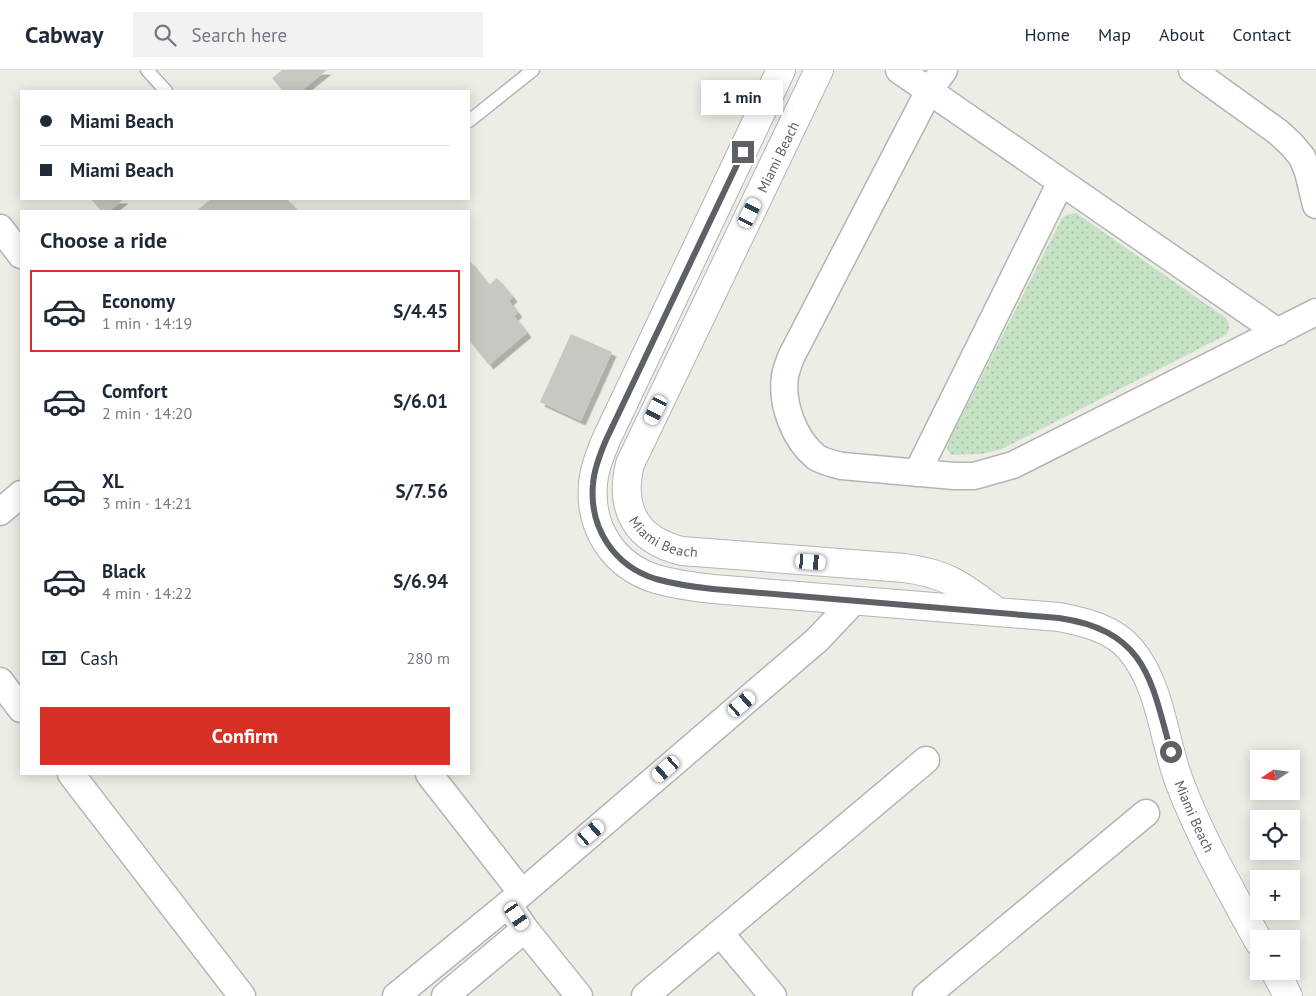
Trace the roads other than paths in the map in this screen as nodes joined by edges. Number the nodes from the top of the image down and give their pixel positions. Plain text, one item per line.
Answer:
1 (147, 70) edge
2 (533, 70) edge
3 (819, 70) edge
4 (899, 70) edge
5 (944, 70) edge
6 (1192, 70) edge
7 (775, 73) edge
8 (165, 90) edge
9 (929, 91) junction
10 (470, 120) edge
11 (1061, 182) junction
12 (1316, 205) edge
13 (0, 228) edge
14 (20, 254) edge
15 (1316, 312) edge
16 (1278, 332) junction
17 (917, 473) junction
18 (20, 495) edge
19 (0, 512) edge
20 (854, 601) junction
21 (997, 612) junction
22 (0, 682) edge
23 (20, 708) edge
24 (926, 760) dead end
25 (72, 775) edge
26 (429, 775) edge
27 (1146, 813) dead end
28 (515, 899) junction
29 (525, 928) junction
30 (1252, 930) edge
31 (720, 933) junction
32 (1280, 980) edge
33 (242, 996) edge
34 (396, 996) edge
35 (445, 996) edge
36 (580, 996) edge
37 (645, 996) edge
38 (773, 996) edge
39 (926, 996) edge
40 (1288, 996) edge

1 - 8 lane
2 - 10 lane
3 - 21 street, Miami Beach
4 - 9 street
5 - 9 street
6 - 12 street
7 - 20 street, Miami Beach
9 - 11 street
9 - 17 street
11 - 16 street
11 - 17 street
13 - 14 street
15 - 16 street
16 - 17 street
18 - 19 street
20 - 21 street, Miami Beach
20 - 28 street
21 - 30 street, Miami Beach
22 - 23 street
24 - 31 street
25 - 33 street
26 - 28 street
27 - 39 street
28 - 29 street
28 - 34 street
29 - 35 street
29 - 36 street
31 - 37 street
31 - 38 street
32 - 40 street

